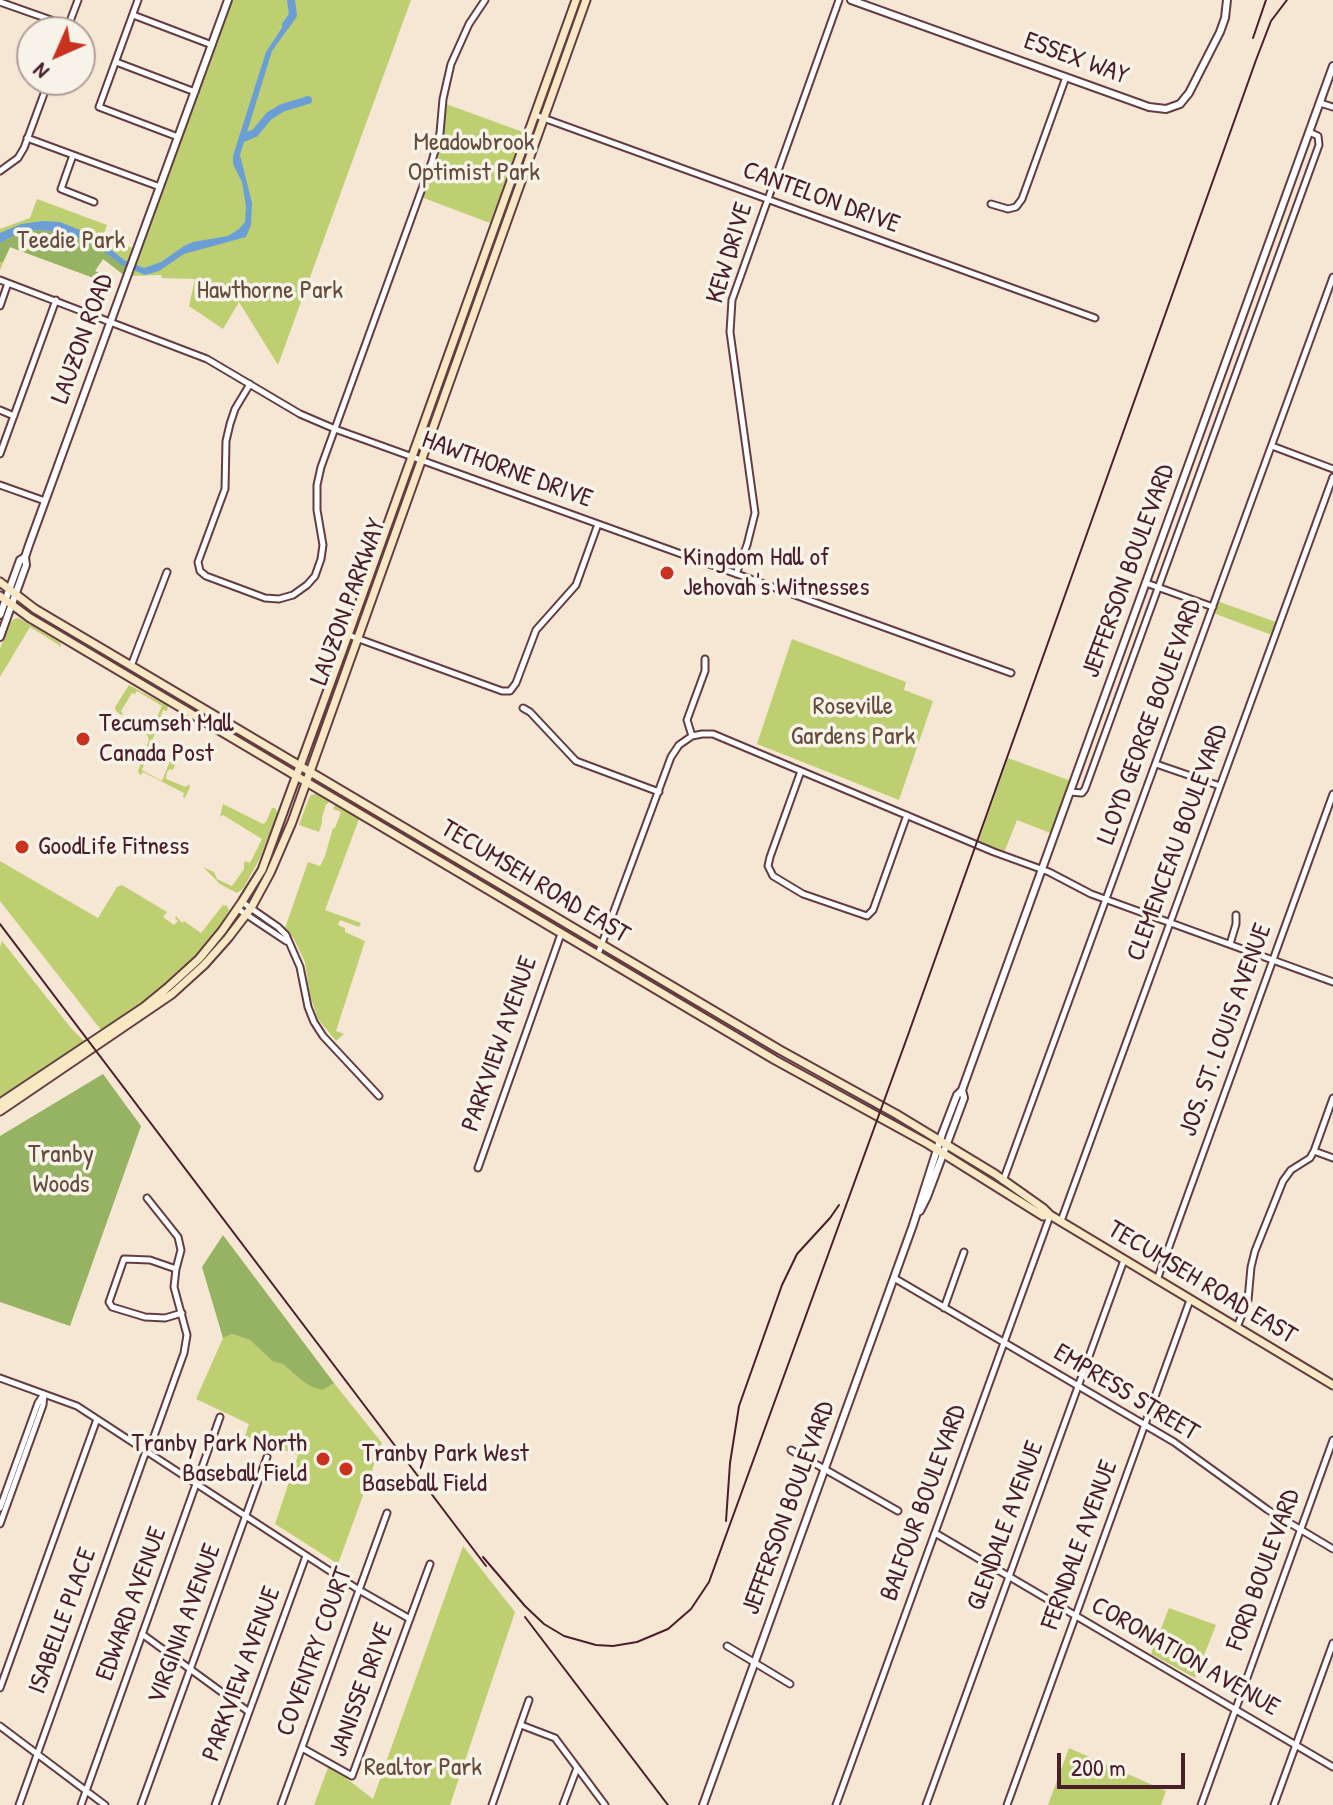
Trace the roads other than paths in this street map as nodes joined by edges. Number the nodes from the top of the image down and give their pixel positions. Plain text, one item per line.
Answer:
1 (138, 0) edge
2 (228, 0) edge
3 (485, 0) edge
4 (576, 0) edge
5 (586, 0) edge
6 (839, 0) edge
7 (851, 0) edge
8 (1227, 0) edge
9 (0, 2) edge
10 (13, 3) edge
11 (133, 15) junction
12 (40, 16) edge
13 (212, 45) junction
14 (116, 62) junction
15 (1333, 66) edge
16 (1066, 77) junction
17 (195, 92) junction
18 (43, 96) edge
19 (1320, 103) junction
20 (1333, 107) edge
21 (535, 115) junction
22 (544, 119) junction
23 (1309, 132) junction
24 (178, 137) junction
25 (27, 138) junction
26 (73, 155) junction
27 (0, 171) edge
28 (160, 187) junction
29 (768, 200) junction
30 (94, 202) dead end
31 (991, 204) dead end
32 (1262, 262) junction
33 (1275, 266) junction
34 (1333, 277) edge
35 (0, 280) edge
36 (8, 283) junction
37 (1332, 286) edge
38 (56, 300) junction
39 (0, 306) edge
40 (1095, 318) dead end
41 (110, 322) junction
42 (250, 384) junction
43 (0, 410) edge
44 (14, 416) junction
45 (1205, 418) junction
46 (1218, 423) junction
47 (335, 429) junction
48 (1272, 446) junction
49 (0, 454) edge
50 (412, 456) junction
51 (421, 460) junction
52 (1333, 469) edge
53 (1333, 477) edge
54 (0, 485) edge
55 (45, 501) junction
56 (598, 524) junction
57 (167, 572) dead end
58 (736, 574) junction
59 (0, 582) edge
60 (1146, 583) junction
61 (1158, 588) junction
62 (13, 593) junction
63 (6, 601) edge
64 (1213, 607) junction
65 (0, 615) edge
66 (348, 635) junction
67 (0, 637) edge
68 (358, 638) junction
69 (705, 659) dead end
70 (131, 666) junction
71 (1011, 673) dead end
72 (523, 708) dead end
73 (692, 736) junction
74 (1088, 742) junction
75 (1101, 746) junction
76 (1156, 764) junction
77 (301, 766) junction
78 (309, 771) junction
79 (801, 771) junction
80 (297, 776) junction
81 (306, 781) junction
82 (1220, 786) junction
83 (659, 792) junction
84 (1070, 792) junction
85 (1333, 794) edge
86 (907, 815) junction
87 (1042, 869) junction
88 (1107, 899) junction
89 (240, 906) junction
90 (248, 911) junction
91 (1236, 915) dead end
92 (1171, 922) junction
93 (561, 933) junction
94 (1230, 944) junction
95 (600, 950) junction
96 (1273, 960) junction
97 (1333, 982) edge
98 (379, 1096) dead end
99 (1333, 1098) edge
100 (0, 1103) edge
101 (0, 1111) edge
102 (942, 1147) junction
103 (1314, 1151) junction
104 (1333, 1158) edge
105 (478, 1168) dead end
106 (1003, 1181) junction
107 (147, 1198) dead end
108 (1050, 1215) junction
109 (1061, 1222) junction
110 (964, 1252) dead end
111 (1124, 1260) junction
112 (176, 1269) junction
113 (894, 1278) junction
114 (1157, 1280) junction
115 (1190, 1300) junction
116 (944, 1308) junction
117 (182, 1313) junction
118 (1237, 1327) junction
119 (1004, 1343) junction
120 (0, 1378) edge
121 (1333, 1385) edge
122 (1078, 1387) junction
123 (44, 1394) junction
124 (220, 1417) dead end
125 (97, 1419) junction
126 (1145, 1426) junction
127 (1333, 1440) edge
128 (791, 1450) dead end
129 (147, 1452) junction
130 (267, 1457) dead end
131 (825, 1470) junction
132 (197, 1484) junction
133 (5, 1501) junction
134 (0, 1508) edge
135 (898, 1511) dead end
136 (387, 1513) dead end
137 (245, 1515) junction
138 (0, 1524) edge
139 (1300, 1530) junction
140 (935, 1533) junction
141 (1333, 1549) edge
142 (306, 1556) junction
143 (430, 1564) dead end
144 (1009, 1577) junction
145 (359, 1590) junction
146 (1075, 1616) junction
147 (410, 1619) junction
148 (142, 1634) junction
149 (1333, 1643) edge
150 (727, 1646) dead end
151 (755, 1662) junction
152 (190, 1669) junction
153 (790, 1684) dead end
154 (0, 1688) edge
155 (529, 1700) dead end
156 (1235, 1710) junction
157 (249, 1712) junction
158 (521, 1725) junction
159 (0, 1726) edge
160 (1296, 1746) junction
161 (302, 1748) junction
162 (37, 1754) junction
163 (1333, 1767) edge
164 (577, 1768) junction
165 (86, 1791) junction
166 (19, 1805) edge
167 (81, 1805) edge
168 (105, 1805) edge
169 (141, 1805) edge
170 (215, 1805) edge
171 (281, 1805) edge
172 (492, 1805) edge
173 (563, 1805) edge
174 (605, 1805) edge
175 (703, 1805) edge
176 (836, 1805) edge
177 (926, 1805) edge
178 (1007, 1805) edge
179 (1201, 1805) edge
180 (1274, 1805) edge

1 - 11 street
2 - 13 street, LAUZON ROAD
3 - 47 street
4 - 21 main road, LAUZON PARKWAY
5 - 22 main road, LAUZON PARKWAY
6 - 29 street, KEW DRIVE
7 - 16 street, ESSEX WAY
8 - 16 street, ESSEX WAY
9 - 10 street
10 - 12 street
11 - 13 street
11 - 14 street
13 - 17 street, LAUZON ROAD
14 - 17 street
14 - 24 street
15 - 19 street, JEFFERSON BOULEVARD
16 - 31 street
17 - 24 street, LAUZON ROAD
18 - 25 street
19 - 20 street
19 - 23 street, JEFFERSON BOULEVARD
21 - 22 street, CANTELON DRIVE
21 - 50 main road, LAUZON PARKWAY
22 - 29 street, CANTELON DRIVE
22 - 51 main road, LAUZON PARKWAY
23 - 32 street, JEFFERSON BOULEVARD
23 - 33 street
24 - 28 street, LAUZON ROAD
25 - 26 street
25 - 27 street
26 - 28 street
26 - 30 street
28 - 41 street, LAUZON ROAD
29 - 40 street, CANTELON DRIVE
29 - 58 street, KEW DRIVE
32 - 33 street
32 - 45 street, JEFFERSON BOULEVARD
33 - 46 street
34 - 37 street, LLOYD GEORGE BOULEVARD
35 - 36 street, HAWTHORNE DRIVE
36 - 38 street, HAWTHORNE DRIVE
36 - 39 street
37 - 48 street, LLOYD GEORGE BOULEVARD
38 - 41 street, HAWTHORNE DRIVE
38 - 44 street
41 - 42 street, HAWTHORNE DRIVE
41 - 55 street, LAUZON ROAD
42 - 47 street, HAWTHORNE DRIVE
42 - 47 street
43 - 44 street
44 - 49 street
45 - 46 street
45 - 60 street, JEFFERSON BOULEVARD
46 - 61 street
47 - 50 street, HAWTHORNE DRIVE
48 - 52 street
48 - 64 street, LLOYD GEORGE BOULEVARD
50 - 51 street, HAWTHORNE DRIVE
50 - 66 main road, LAUZON PARKWAY
51 - 56 street, HAWTHORNE DRIVE
51 - 68 main road, LAUZON PARKWAY
53 - 82 street, CLEMENCEAU BOULEVARD
54 - 55 street
55 - 62 street, LAUZON ROAD
56 - 58 street, HAWTHORNE DRIVE
56 - 68 street
57 - 70 street
58 - 71 street, HAWTHORNE DRIVE
59 - 62 main road, TECUMSEH ROAD EAST
60 - 61 street
60 - 74 street, JEFFERSON BOULEVARD
61 - 64 street
61 - 75 street
62 - 63 street, LAUZON ROAD
62 - 70 main road, TECUMSEH ROAD EAST
63 - 65 street, LAUZON ROAD
63 - 67 street, LAUZON ROAD
63 - 80 main road, TECUMSEH ROAD EAST
64 - 76 street, LLOYD GEORGE BOULEVARD
66 - 68 street
66 - 77 main road, LAUZON PARKWAY
68 - 78 main road, LAUZON PARKWAY
69 - 73 street
70 - 77 main road, TECUMSEH ROAD EAST
72 - 83 street
73 - 79 street
73 - 83 street
74 - 75 street
74 - 84 street, JEFFERSON BOULEVARD
75 - 84 street
76 - 82 street
76 - 88 street, LLOYD GEORGE BOULEVARD
77 - 78 main road, TECUMSEH ROAD EAST
77 - 80 main road, LAUZON PARKWAY
78 - 81 main road, LAUZON PARKWAY
78 - 95 main road, TECUMSEH ROAD EAST
79 - 86 street
79 - 86 street
80 - 81 main road, TECUMSEH ROAD EAST
80 - 89 main road, LAUZON PARKWAY
81 - 90 main road, LAUZON PARKWAY
81 - 93 main road, TECUMSEH ROAD EAST
82 - 92 street, CLEMENCEAU BOULEVARD
83 - 95 street
84 - 87 street, JEFFERSON BOULEVARD
85 - 96 street, JOS. ST. LOUIS AVENUE
86 - 87 street
87 - 88 street
87 - 102 street, JEFFERSON BOULEVARD
88 - 92 street
88 - 106 street, LLOYD GEORGE BOULEVARD
89 - 90 street
89 - 100 main road, LAUZON PARKWAY
90 - 98 street
90 - 101 main road, LAUZON PARKWAY
91 - 94 street
92 - 94 street
92 - 109 street, CLEMENCEAU BOULEVARD
93 - 95 main road, TECUMSEH ROAD EAST
93 - 105 street, PARKVIEW AVENUE
94 - 96 street
95 - 102 main road, TECUMSEH ROAD EAST
96 - 97 street
96 - 114 street, JOS. ST. LOUIS AVENUE
99 - 103 street
102 - 106 main road, TECUMSEH ROAD EAST
102 - 108 main road, TECUMSEH ROAD EAST
102 - 113 street, JEFFERSON BOULEVARD
103 - 104 street
103 - 118 street
106 - 108 main road, TECUMSEH ROAD EAST
107 - 112 street, ISABELLE PLACE
108 - 109 main road, TECUMSEH ROAD EAST
108 - 119 street, BALFOUR BOULEVARD
109 - 111 main road, TECUMSEH ROAD EAST
110 - 116 street
111 - 114 main road, TECUMSEH ROAD EAST
111 - 122 street, GLENDALE AVENUE
112 - 117 street, ISABELLE PLACE
112 - 117 street
113 - 116 street, EMPRESS STREET
113 - 131 street, JEFFERSON BOULEVARD
114 - 115 main road, TECUMSEH ROAD EAST
115 - 118 main road, TECUMSEH ROAD EAST
115 - 126 street, FERNDALE AVENUE
116 - 119 street, EMPRESS STREET
117 - 129 street, ISABELLE PLACE
118 - 121 main road, TECUMSEH ROAD EAST
119 - 122 street, EMPRESS STREET
119 - 140 street, BALFOUR BOULEVARD
120 - 123 street
122 - 126 street, EMPRESS STREET
122 - 144 street, GLENDALE AVENUE
123 - 125 street
123 - 133 street
124 - 132 street, EDWARD AVENUE
125 - 129 street
125 - 154 street
126 - 139 street, EMPRESS STREET
126 - 146 street, FERNDALE AVENUE
127 - 139 street, FORD BOULEVARD
128 - 131 street
129 - 132 street
129 - 162 street, ISABELLE PLACE
130 - 137 street, VIRGINIA AVENUE
131 - 135 street
131 - 151 street, JEFFERSON BOULEVARD
132 - 137 street
132 - 148 street, EDWARD AVENUE
133 - 134 street
133 - 138 street
136 - 145 street, COVENTRY COURT
137 - 142 street
137 - 152 street, VIRGINIA AVENUE
139 - 141 street, EMPRESS STREET
139 - 156 street, FORD BOULEVARD
140 - 144 street, CORONATION AVENUE
140 - 176 street, BALFOUR BOULEVARD
142 - 145 street
142 - 157 street, PARKVIEW AVENUE
143 - 147 street, JANISSE DRIVE
144 - 146 street, CORONATION AVENUE
144 - 177 street, GLENDALE AVENUE
145 - 147 street
145 - 161 street, COVENTRY COURT
146 - 156 street, CORONATION AVENUE
146 - 178 street, FERNDALE AVENUE
147 - 161 street, JANISSE DRIVE
148 - 152 street
148 - 165 street, EDWARD AVENUE
149 - 160 street
150 - 151 street
151 - 153 street
151 - 175 street, JEFFERSON BOULEVARD
152 - 157 street
152 - 169 street, VIRGINIA AVENUE
155 - 158 street
156 - 160 street, CORONATION AVENUE
156 - 179 street, FORD BOULEVARD
157 - 170 street, PARKVIEW AVENUE
158 - 164 street
158 - 172 street
159 - 162 street
160 - 163 street, CORONATION AVENUE
160 - 180 street
161 - 171 street, COVENTRY COURT
162 - 165 street
162 - 166 street, ISABELLE PLACE
164 - 173 street
164 - 174 street
165 - 167 street, EDWARD AVENUE
165 - 168 street

